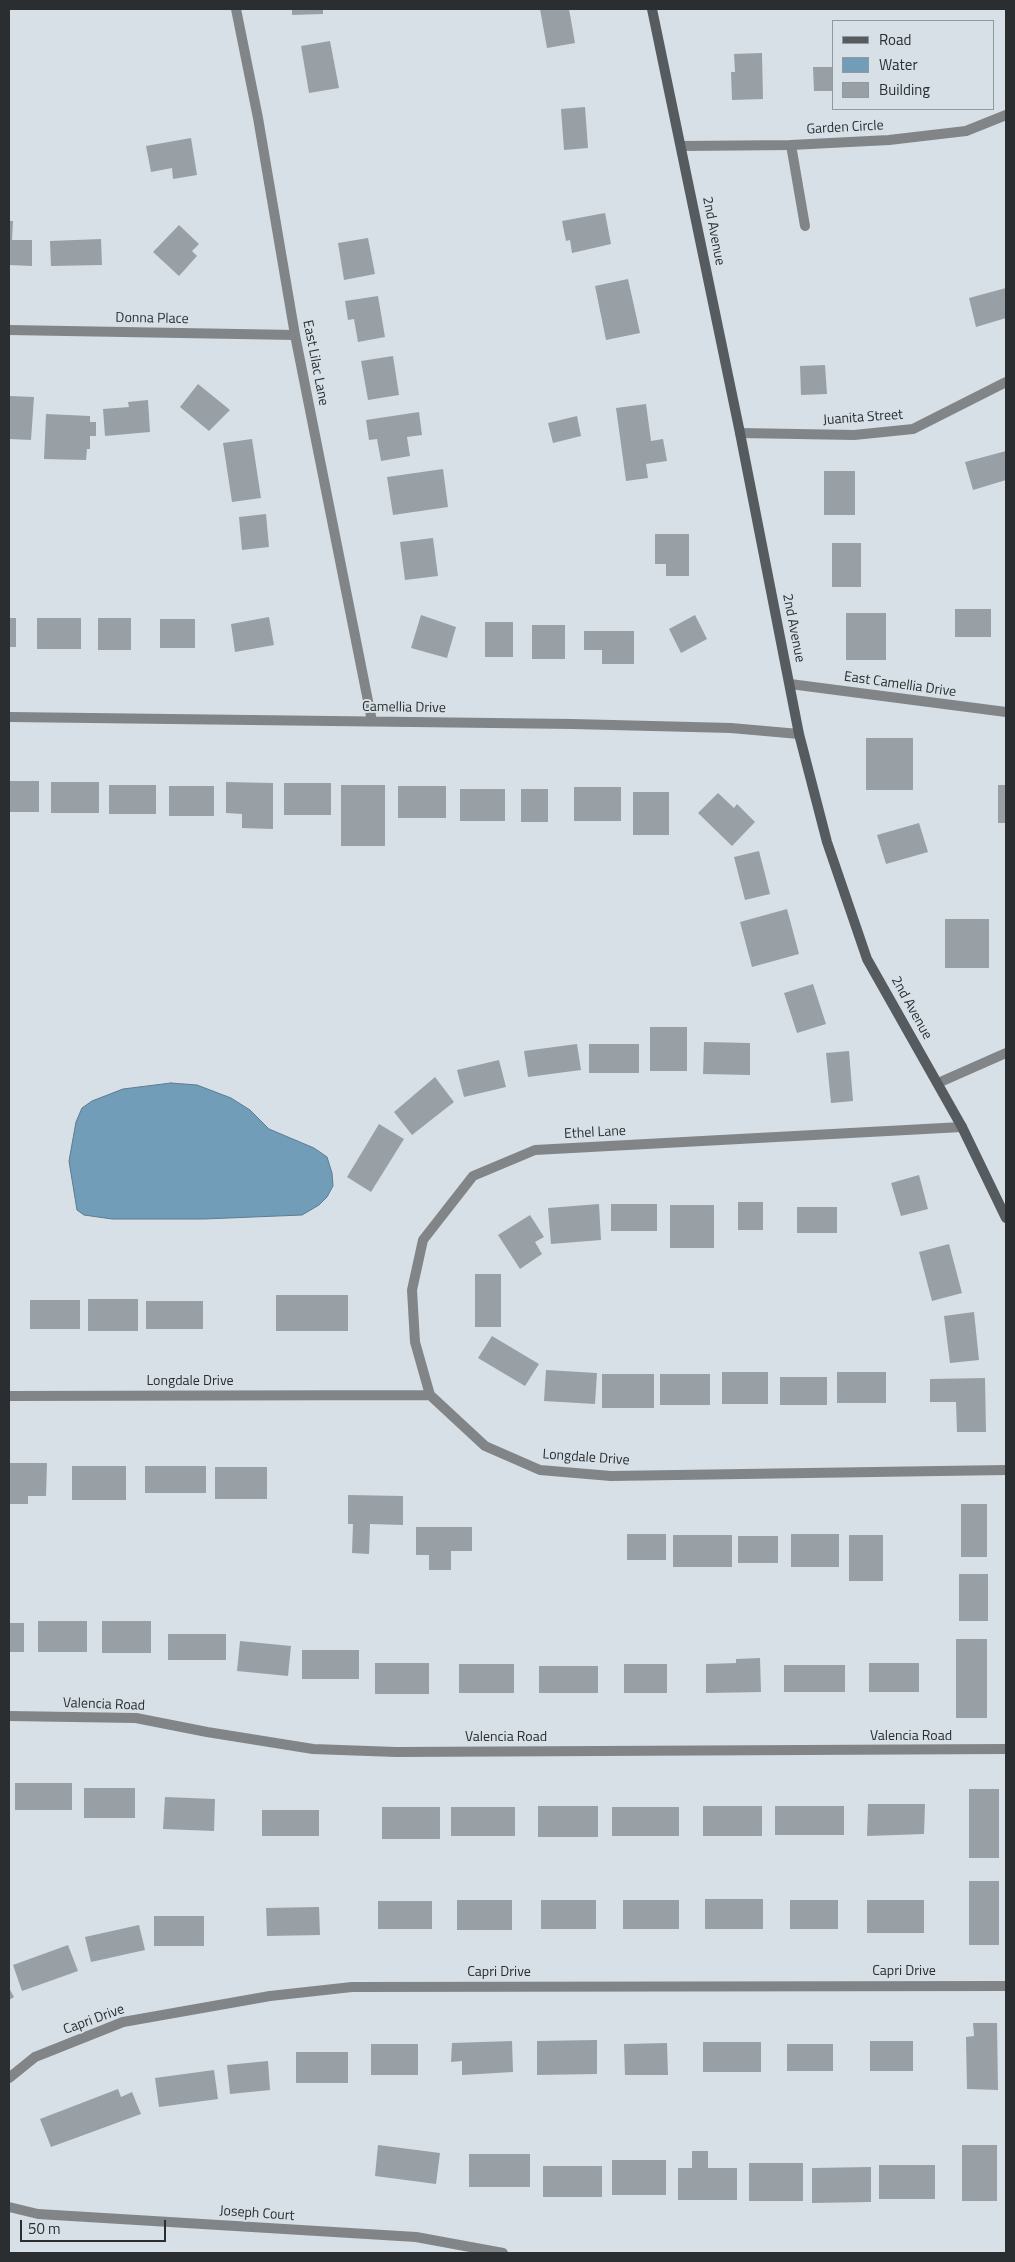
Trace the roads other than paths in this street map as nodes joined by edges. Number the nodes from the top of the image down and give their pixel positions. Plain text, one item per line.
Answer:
1 (236, 9) edge
2 (652, 9) edge
3 (1006, 115) edge
4 (791, 145) junction
5 (682, 146) junction
6 (805, 226) dead end
7 (9, 330) edge
8 (295, 335) junction
9 (1006, 382) edge
10 (740, 433) junction
11 (790, 684) junction
12 (1006, 712) edge
13 (9, 717) edge
14 (372, 721) junction
15 (798, 734) junction
16 (1006, 1053) edge
17 (938, 1084) junction
18 (962, 1127) junction
19 (1006, 1218) edge
20 (430, 1395) junction
21 (9, 1396) edge
22 (1006, 1470) edge
23 (9, 1716) edge
24 (1006, 1749) edge
25 (1006, 1986) edge
26 (9, 2078) edge
27 (9, 2207) edge
28 (504, 2253) edge

1 - 8 street, East Lilac Lane
2 - 5 street, 2nd Avenue
3 - 4 street, Garden Circle
4 - 5 street, Garden Circle
4 - 6 street
5 - 10 street, 2nd Avenue
7 - 8 street, Donna Place
8 - 14 street, East Lilac Lane
9 - 10 street, Juanita Street
10 - 11 street, 2nd Avenue
11 - 12 street, East Camellia Drive
11 - 15 street, 2nd Avenue
13 - 14 street, Camellia Drive
14 - 15 street, Camellia Drive
15 - 17 street, 2nd Avenue
16 - 17 street
17 - 18 street, 2nd Avenue
18 - 19 street, 2nd Avenue
18 - 20 street, Ethel Lane
20 - 21 street, Longdale Drive
20 - 22 street, Longdale Drive
23 - 24 street, Valencia Road
25 - 26 street, Capri Drive
27 - 28 street, Joseph Court

